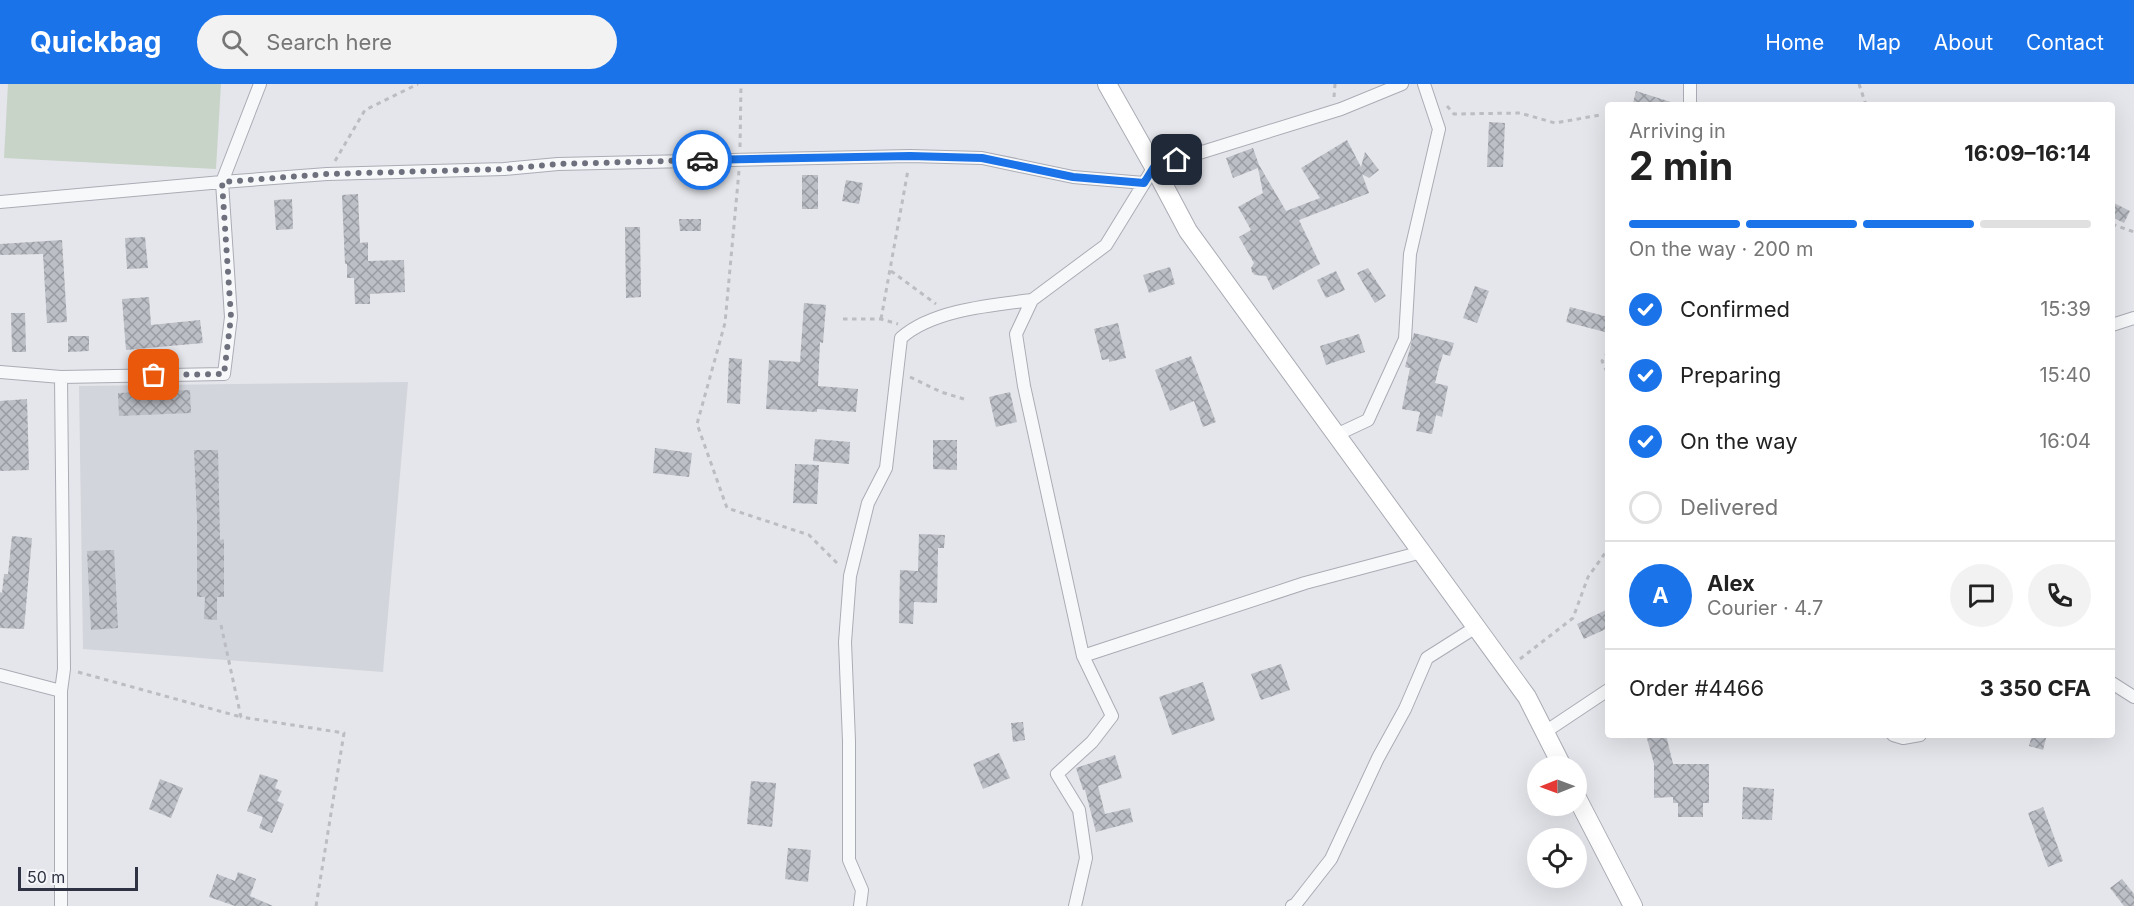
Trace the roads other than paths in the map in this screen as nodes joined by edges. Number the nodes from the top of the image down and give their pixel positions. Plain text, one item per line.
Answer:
1 (260, 84) edge
2 (1107, 84) edge
3 (1402, 84) edge
4 (1424, 84) edge
5 (1690, 84) edge
6 (1690, 102) edge
7 (1154, 167) junction
8 (222, 182) junction
9 (1144, 183) junction
10 (0, 202) edge
11 (1032, 300) junction
12 (2134, 318) edge
13 (2115, 325) edge
14 (0, 372) edge
15 (61, 377) junction
16 (1336, 435) junction
17 (1422, 552) junction
18 (1476, 627) junction
19 (1083, 656) junction
20 (0, 675) edge
21 (2115, 685) edge
22 (61, 691) junction
23 (1605, 692) edge
24 (2134, 697) edge
25 (1545, 732) junction
26 (1557, 756) edge
27 (1587, 816) edge
28 (61, 906) edge
29 (860, 906) edge
30 (1075, 906) edge
31 (1292, 906) edge
32 (1634, 906) edge

1 - 8 street
2 - 7 main road
3 - 7 street
4 - 16 street
5 - 6 street
7 - 9 street
7 - 16 main road
8 - 9 street
8 - 10 street
8 - 15 street
9 - 11 street
11 - 19 street
11 - 29 street
12 - 13 street
14 - 15 street
15 - 22 street
16 - 17 main road
17 - 18 main road
17 - 19 street
18 - 25 main road
18 - 31 street
19 - 30 street
20 - 22 street
21 - 24 street
22 - 28 street
23 - 25 street
25 - 26 main road
27 - 32 main road

